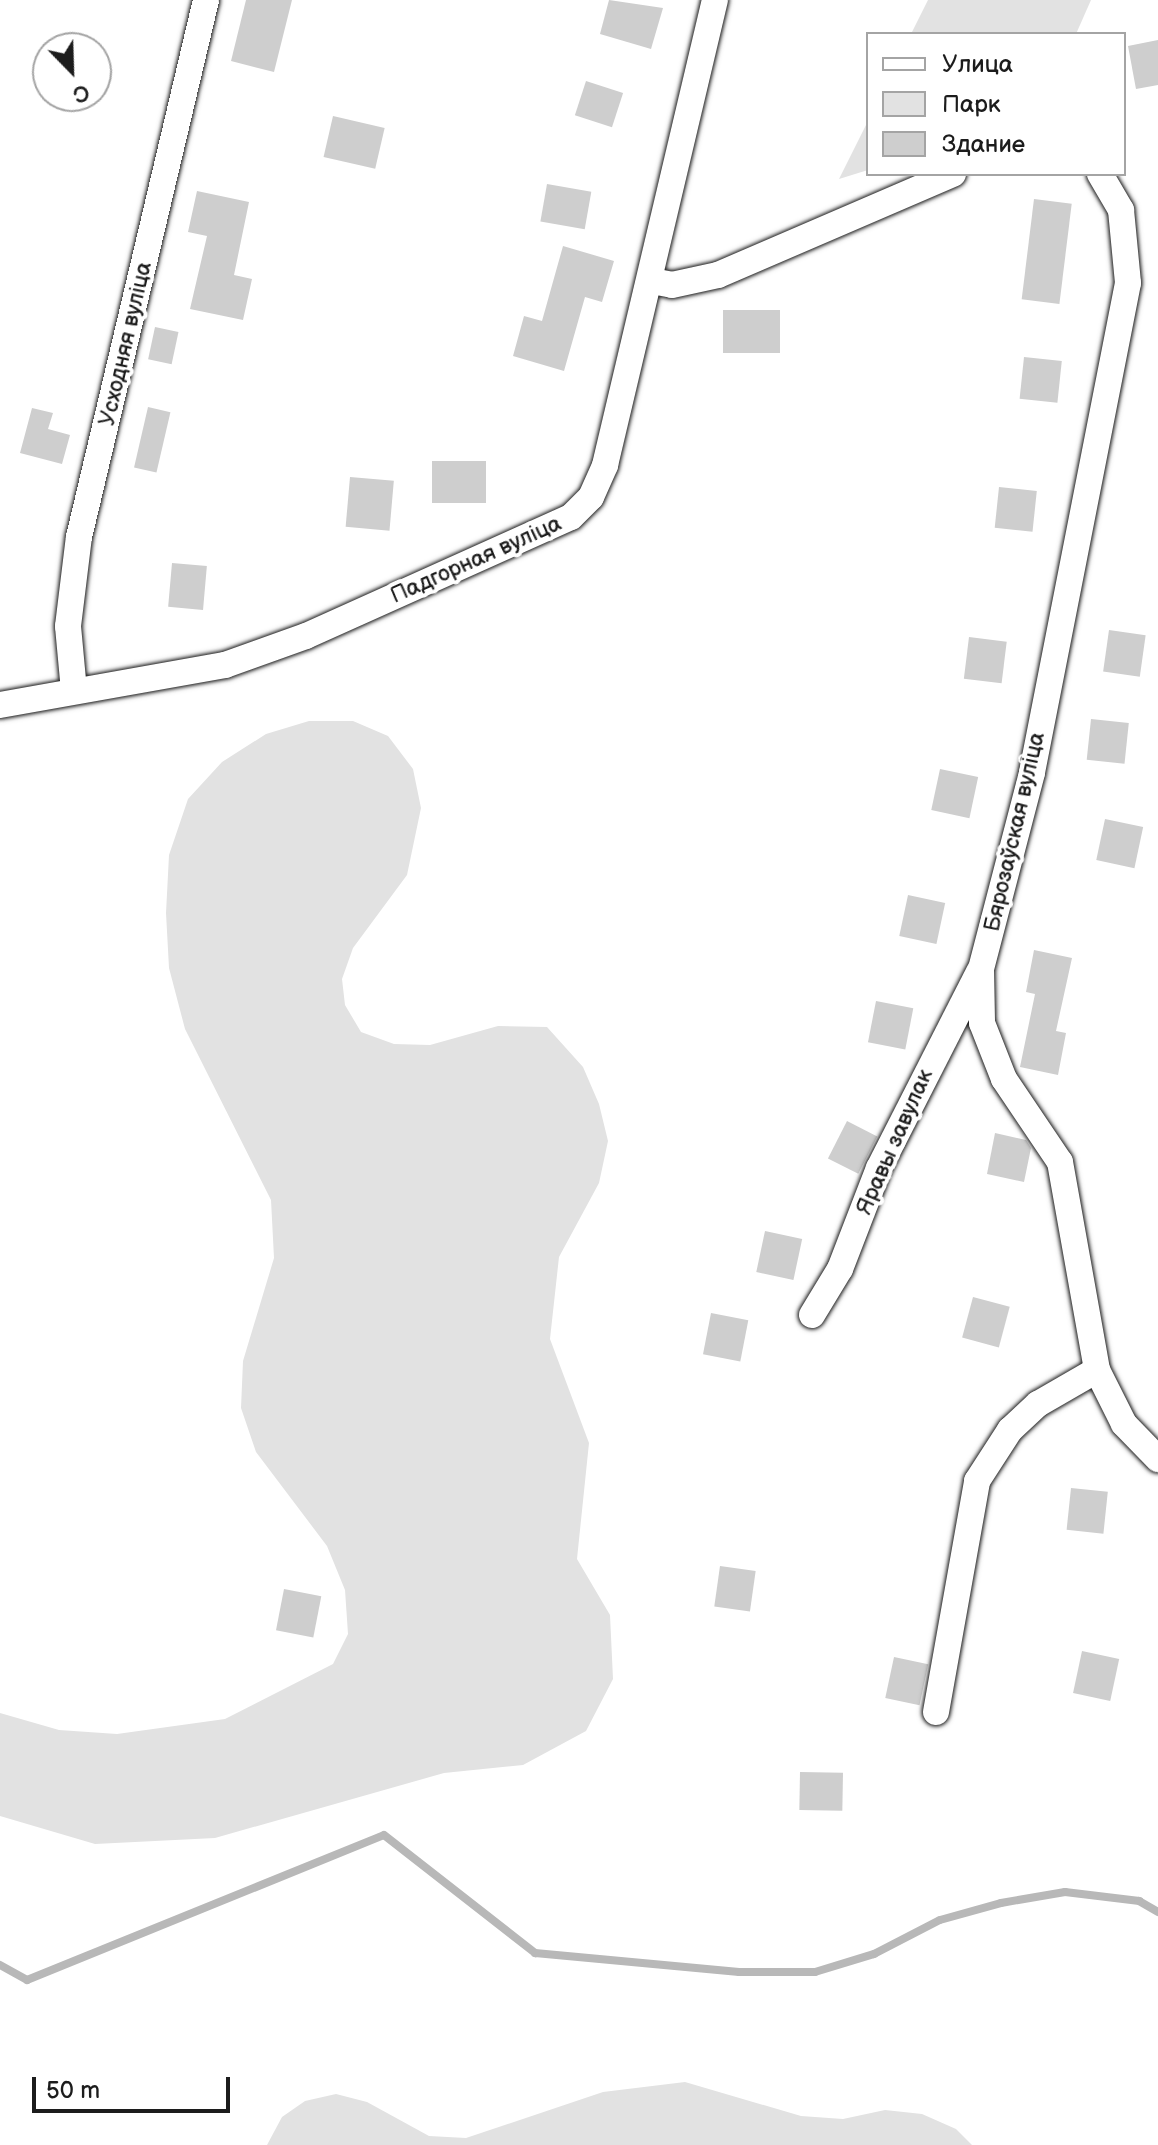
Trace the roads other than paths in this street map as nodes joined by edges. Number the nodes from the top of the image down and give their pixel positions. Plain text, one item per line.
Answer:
1 (206, 0) edge
2 (715, 0) edge
3 (948, 176) edge
4 (1101, 176) edge
5 (652, 281) junction
6 (74, 691) junction
7 (0, 705) edge
8 (981, 969) junction
9 (812, 1315) dead end
10 (1097, 1370) junction
11 (1158, 1459) edge
12 (936, 1712) dead end

1 - 6 street, Усходняя вуліца
2 - 5 street, Падгорная вуліца
3 - 5 street
4 - 8 street, Бярозаўская вуліца
5 - 6 street, Падгорная вуліца
6 - 7 street, Падгорная вуліца
8 - 9 street, Яравы завулак
8 - 10 street, Бярозаўская вуліца
10 - 11 street, Бярозаўская вуліца
10 - 12 street

